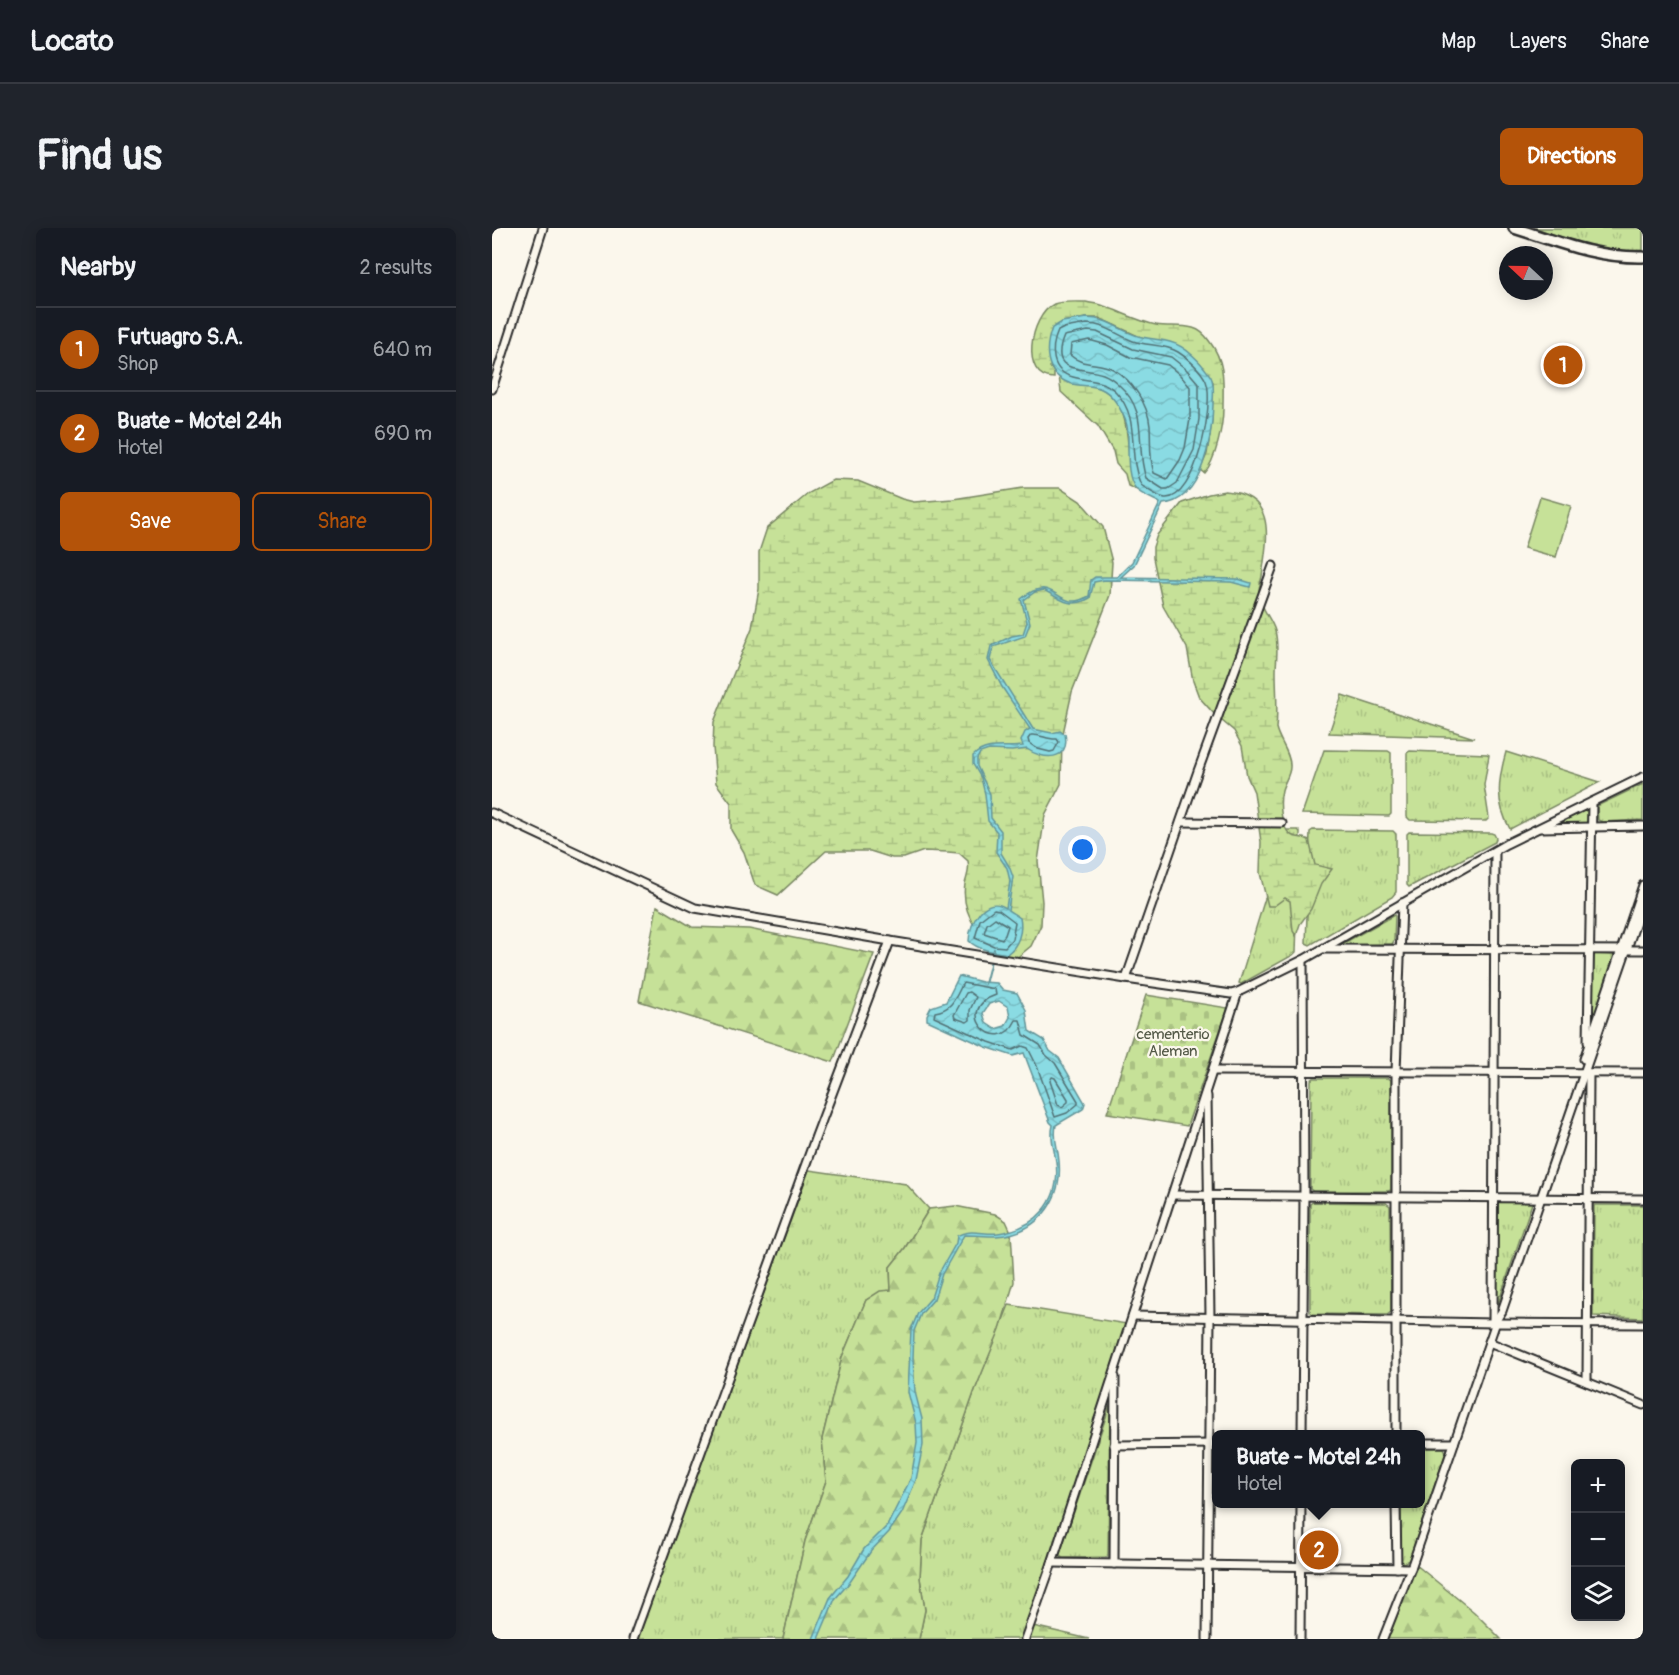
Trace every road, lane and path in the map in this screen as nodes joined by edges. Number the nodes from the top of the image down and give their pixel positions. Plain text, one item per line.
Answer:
1 (543, 228) edge
2 (1514, 228) edge
3 (1643, 257) edge
4 (492, 389) edge
5 (1273, 566) dead end
6 (1643, 777) edge
7 (1592, 802) junction
8 (492, 813) edge
9 (1181, 822) junction
10 (1282, 823) dead end
11 (1643, 826) edge
12 (1592, 827) junction
13 (1539, 828) junction
14 (1495, 851) junction
15 (1643, 885) edge
16 (1643, 902) edge
17 (1402, 903) junction
18 (890, 941) junction
19 (1322, 949) junction
20 (1400, 949) junction
21 (1494, 950) junction
22 (1589, 950) junction
23 (1624, 950) junction
24 (1643, 950) edge
25 (1303, 960) junction
26 (1126, 979) junction
27 (1238, 993) junction
28 (1587, 1048) junction
29 (1213, 1071) junction
30 (1303, 1071) junction
31 (1396, 1072) junction
32 (1494, 1072) junction
33 (1584, 1073) junction
34 (1643, 1074) edge
35 (1206, 1090) junction
36 (1173, 1195) junction
37 (1208, 1195) junction
38 (1304, 1196) junction
39 (1396, 1197) junction
40 (1493, 1197) junction
41 (1539, 1198) junction
42 (1588, 1198) junction
43 (1643, 1199) edge
44 (1133, 1316) junction
45 (1210, 1317) junction
46 (1303, 1319) junction
47 (1396, 1321) junction
48 (1495, 1322) junction
49 (1587, 1324) junction
50 (1643, 1324) edge
51 (1489, 1342) junction
52 (1115, 1370) junction
53 (1587, 1382) junction
54 (1643, 1405) edge
55 (1213, 1430) edge
56 (1302, 1430) edge
57 (1396, 1430) edge
58 (1425, 1443) edge
59 (1454, 1443) junction
60 (1212, 1444) edge
61 (1114, 1445) junction
62 (1212, 1468) edge
63 (1301, 1508) edge
64 (1396, 1508) edge
65 (1052, 1563) junction
66 (1114, 1564) junction
67 (1208, 1565) junction
68 (1301, 1567) junction
69 (1397, 1568) junction
70 (1411, 1568) junction
71 (633, 1639) edge
72 (1025, 1639) edge
73 (1207, 1639) edge
74 (1300, 1639) edge
75 (1383, 1639) edge

1 - 4 street
2 - 3 street
5 - 9 street
6 - 7 street
7 - 12 street
7 - 13 street
8 - 18 street
9 - 10 street
9 - 26 street
11 - 12 street
12 - 13 street
12 - 22 street
13 - 14 street
14 - 17 street
14 - 21 street
15 - 23 street
16 - 23 street
17 - 19 street
17 - 20 street
18 - 26 street
18 - 71 street
19 - 20 street
19 - 25 street
20 - 21 street
20 - 31 street
21 - 22 street
21 - 32 street
22 - 23 street
22 - 28 street
23 - 24 street
23 - 28 street
23 - 33 street
25 - 27 street
25 - 30 street
26 - 27 street
27 - 29 street
28 - 33 street
29 - 30 street
29 - 35 street
30 - 31 street
30 - 38 street
31 - 32 street
31 - 39 street
32 - 33 street
32 - 40 street
33 - 34 street
33 - 41 street
33 - 42 street
35 - 36 street
35 - 37 street
36 - 37 street
36 - 44 street
37 - 38 street
37 - 45 street
38 - 39 street
38 - 46 street
39 - 40 street
39 - 47 street
40 - 41 street
40 - 48 street
41 - 42 street
41 - 48 street
42 - 43 street
42 - 49 street
44 - 45 street
44 - 52 street
45 - 46 street
45 - 55 street
46 - 47 street
46 - 56 street
47 - 48 street
47 - 57 street
48 - 49 street
48 - 51 street
49 - 50 street
49 - 53 street
51 - 53 street
51 - 59 street
52 - 61 street
52 - 65 street
53 - 54 street
58 - 59 street
59 - 70 street
60 - 61 street
61 - 66 street
62 - 67 street
63 - 68 street
64 - 69 street
65 - 66 street
65 - 72 street
66 - 67 street
67 - 68 street
67 - 73 street
68 - 69 street
68 - 74 street
69 - 70 street
70 - 75 street

